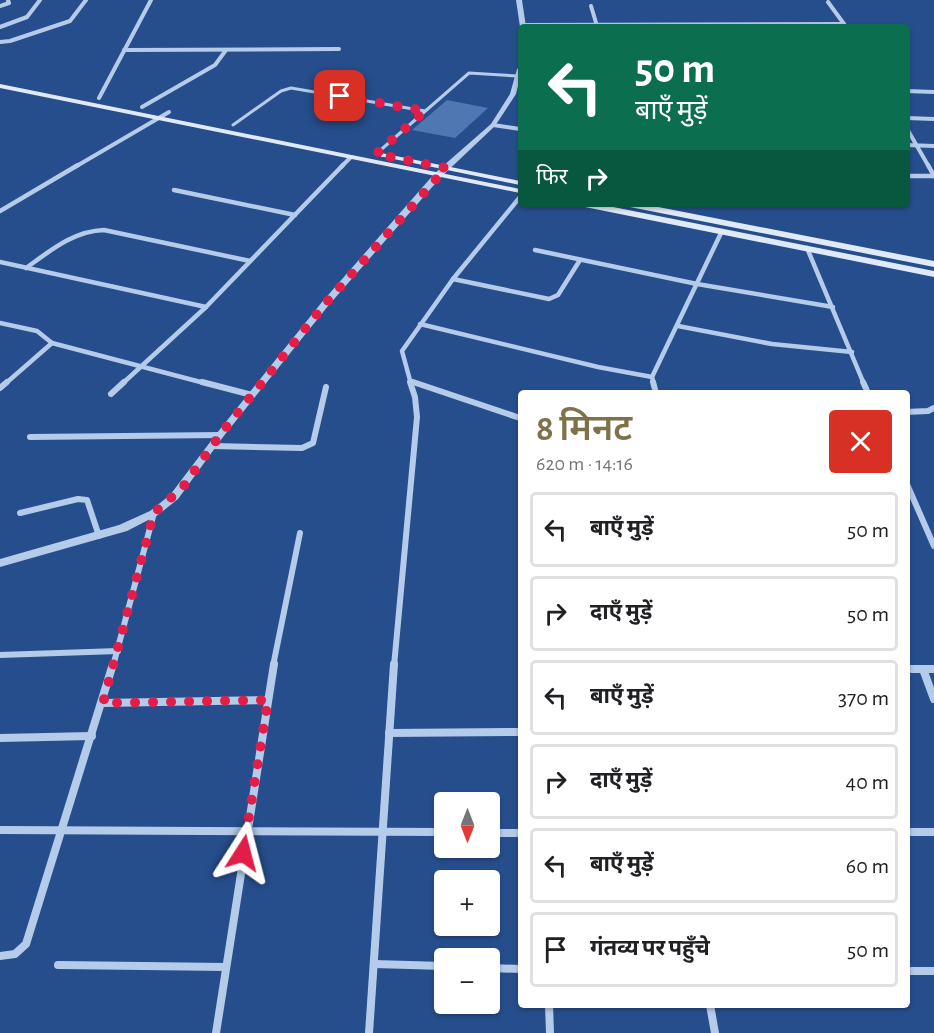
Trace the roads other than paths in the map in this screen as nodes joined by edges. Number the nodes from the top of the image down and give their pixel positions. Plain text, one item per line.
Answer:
1 (8, 0) edge
2 (40, 0) edge
3 (86, 0) edge
4 (151, 0) edge
5 (519, 0) edge
6 (828, 2) dead end
7 (0, 6) edge
8 (591, 6) dead end
9 (523, 24) edge
10 (596, 24) edge
11 (844, 24) edge
12 (0, 27) edge
13 (0, 42) edge
14 (339, 49) dead end
15 (124, 50) junction
16 (225, 50) junction
17 (518, 72) edge
18 (0, 79) edge
19 (0, 86) edge
20 (910, 91) edge
21 (934, 92) edge
22 (517, 95) edge
23 (99, 98) junction
24 (142, 107) junction
25 (425, 111) junction
26 (169, 112) junction
27 (159, 118) junction
28 (910, 118) edge
29 (934, 119) edge
30 (494, 124) junction
31 (233, 125) junction
32 (518, 129) edge
33 (910, 135) edge
34 (910, 145) edge
35 (915, 146) junction
36 (934, 146) edge
37 (376, 154) junction
38 (351, 157) junction
39 (442, 172) junction
40 (910, 176) edge
41 (934, 176) edge
42 (518, 183) edge
43 (174, 190) dead end
44 (518, 191) edge
45 (518, 199) edge
46 (600, 207) edge
47 (645, 207) edge
48 (0, 211) edge
49 (295, 215) junction
50 (722, 231) junction
51 (807, 248) junction
52 (535, 250) dead end
53 (580, 260) junction
54 (250, 261) junction
55 (0, 262) edge
56 (934, 264) edge
57 (26, 268) junction
58 (934, 274) edge
59 (453, 279) junction
60 (697, 284) junction
61 (206, 307) junction
62 (833, 308) junction
63 (0, 323) edge
64 (420, 324) junction
65 (678, 326) junction
66 (52, 343) junction
67 (852, 352) junction
68 (142, 366) junction
69 (652, 377) junction
70 (410, 381) junction
71 (326, 387) dead end
72 (0, 388) edge
73 (655, 390) edge
74 (867, 390) edge
75 (111, 394) dead end
76 (252, 395) junction
77 (934, 408) edge
78 (910, 412) edge
79 (518, 417) edge
80 (220, 435) junction
81 (30, 437) dead end
82 (212, 446) junction
83 (910, 491) edge
84 (20, 513) dead end
85 (154, 513) junction
86 (300, 533) dead end
87 (99, 536) junction
88 (934, 546) edge
89 (0, 563) edge
90 (118, 651) junction
91 (0, 655) edge
92 (910, 669) edge
93 (923, 669) junction
94 (934, 669) edge
95 (934, 699) edge
96 (268, 700) junction
97 (103, 703) junction
98 (518, 732) edge
99 (389, 733) junction
100 (92, 736) junction
101 (0, 738) edge
102 (0, 830) edge
103 (63, 830) junction
104 (246, 830) junction
105 (382, 831) junction
106 (434, 832) edge
107 (910, 832) edge
108 (934, 832) edge
109 (500, 833) edge
110 (518, 833) edge
111 (0, 956) edge
112 (374, 964) junction
113 (58, 965) dead end
114 (434, 966) edge
115 (226, 967) junction
116 (500, 968) edge
117 (518, 969) edge
118 (910, 971) edge
119 (934, 971) edge
120 (549, 1008) edge
121 (711, 1008) edge
122 (216, 1033) edge
123 (369, 1033) edge
124 (550, 1033) edge
125 (715, 1033) edge

1 - 7 street
2 - 12 street
3 - 13 street
4 - 15 street
5 - 9 street
6 - 11 street
8 - 10 street
14 - 16 street
15 - 16 street
15 - 23 street
16 - 24 street
17 - 25 lane
18 - 23 main road
19 - 27 main road
20 - 21 street
22 - 30 street
23 - 24 main road
24 - 26 main road
25 - 31 lane
25 - 37 lane
26 - 27 street
26 - 31 main road
27 - 38 main road
27 - 48 street
28 - 29 street
30 - 32 street
30 - 39 street
31 - 37 main road
33 - 35 street
34 - 35 street
35 - 36 street
35 - 41 street
37 - 39 main road
38 - 39 main road
38 - 49 street
39 - 42 main road
39 - 44 main road
39 - 76 street
40 - 41 street
43 - 49 street
45 - 59 street
46 - 50 main road
47 - 56 main road
49 - 54 street
50 - 51 main road
50 - 60 street
51 - 58 main road
51 - 62 street
52 - 53 street
53 - 59 street
53 - 60 street
54 - 57 street
54 - 61 street
55 - 57 street
57 - 61 street
59 - 64 street
60 - 62 street
60 - 65 street
61 - 68 street
62 - 67 street
63 - 66 street
64 - 69 street
64 - 70 street
65 - 67 street
65 - 69 street
66 - 68 street
66 - 72 street
67 - 74 street
68 - 75 street
68 - 76 street
69 - 73 street
70 - 79 street
70 - 99 street
71 - 82 street
76 - 80 street
77 - 78 street
80 - 81 street
80 - 82 street
82 - 85 street
83 - 88 street
84 - 87 street
85 - 87 street
85 - 90 street
86 - 96 street
87 - 89 street
90 - 91 street
90 - 97 street
92 - 93 street
93 - 94 street
93 - 95 street
96 - 97 street
96 - 104 street
97 - 100 street
98 - 99 street
99 - 105 street
100 - 101 street
100 - 103 street
102 - 103 street
103 - 104 street
103 - 111 street
104 - 105 street
104 - 115 street
105 - 106 street
105 - 112 street
107 - 108 street
109 - 110 street
112 - 114 street
112 - 123 street
113 - 115 street
115 - 122 street
116 - 117 street
118 - 119 street
120 - 124 street
121 - 125 street

